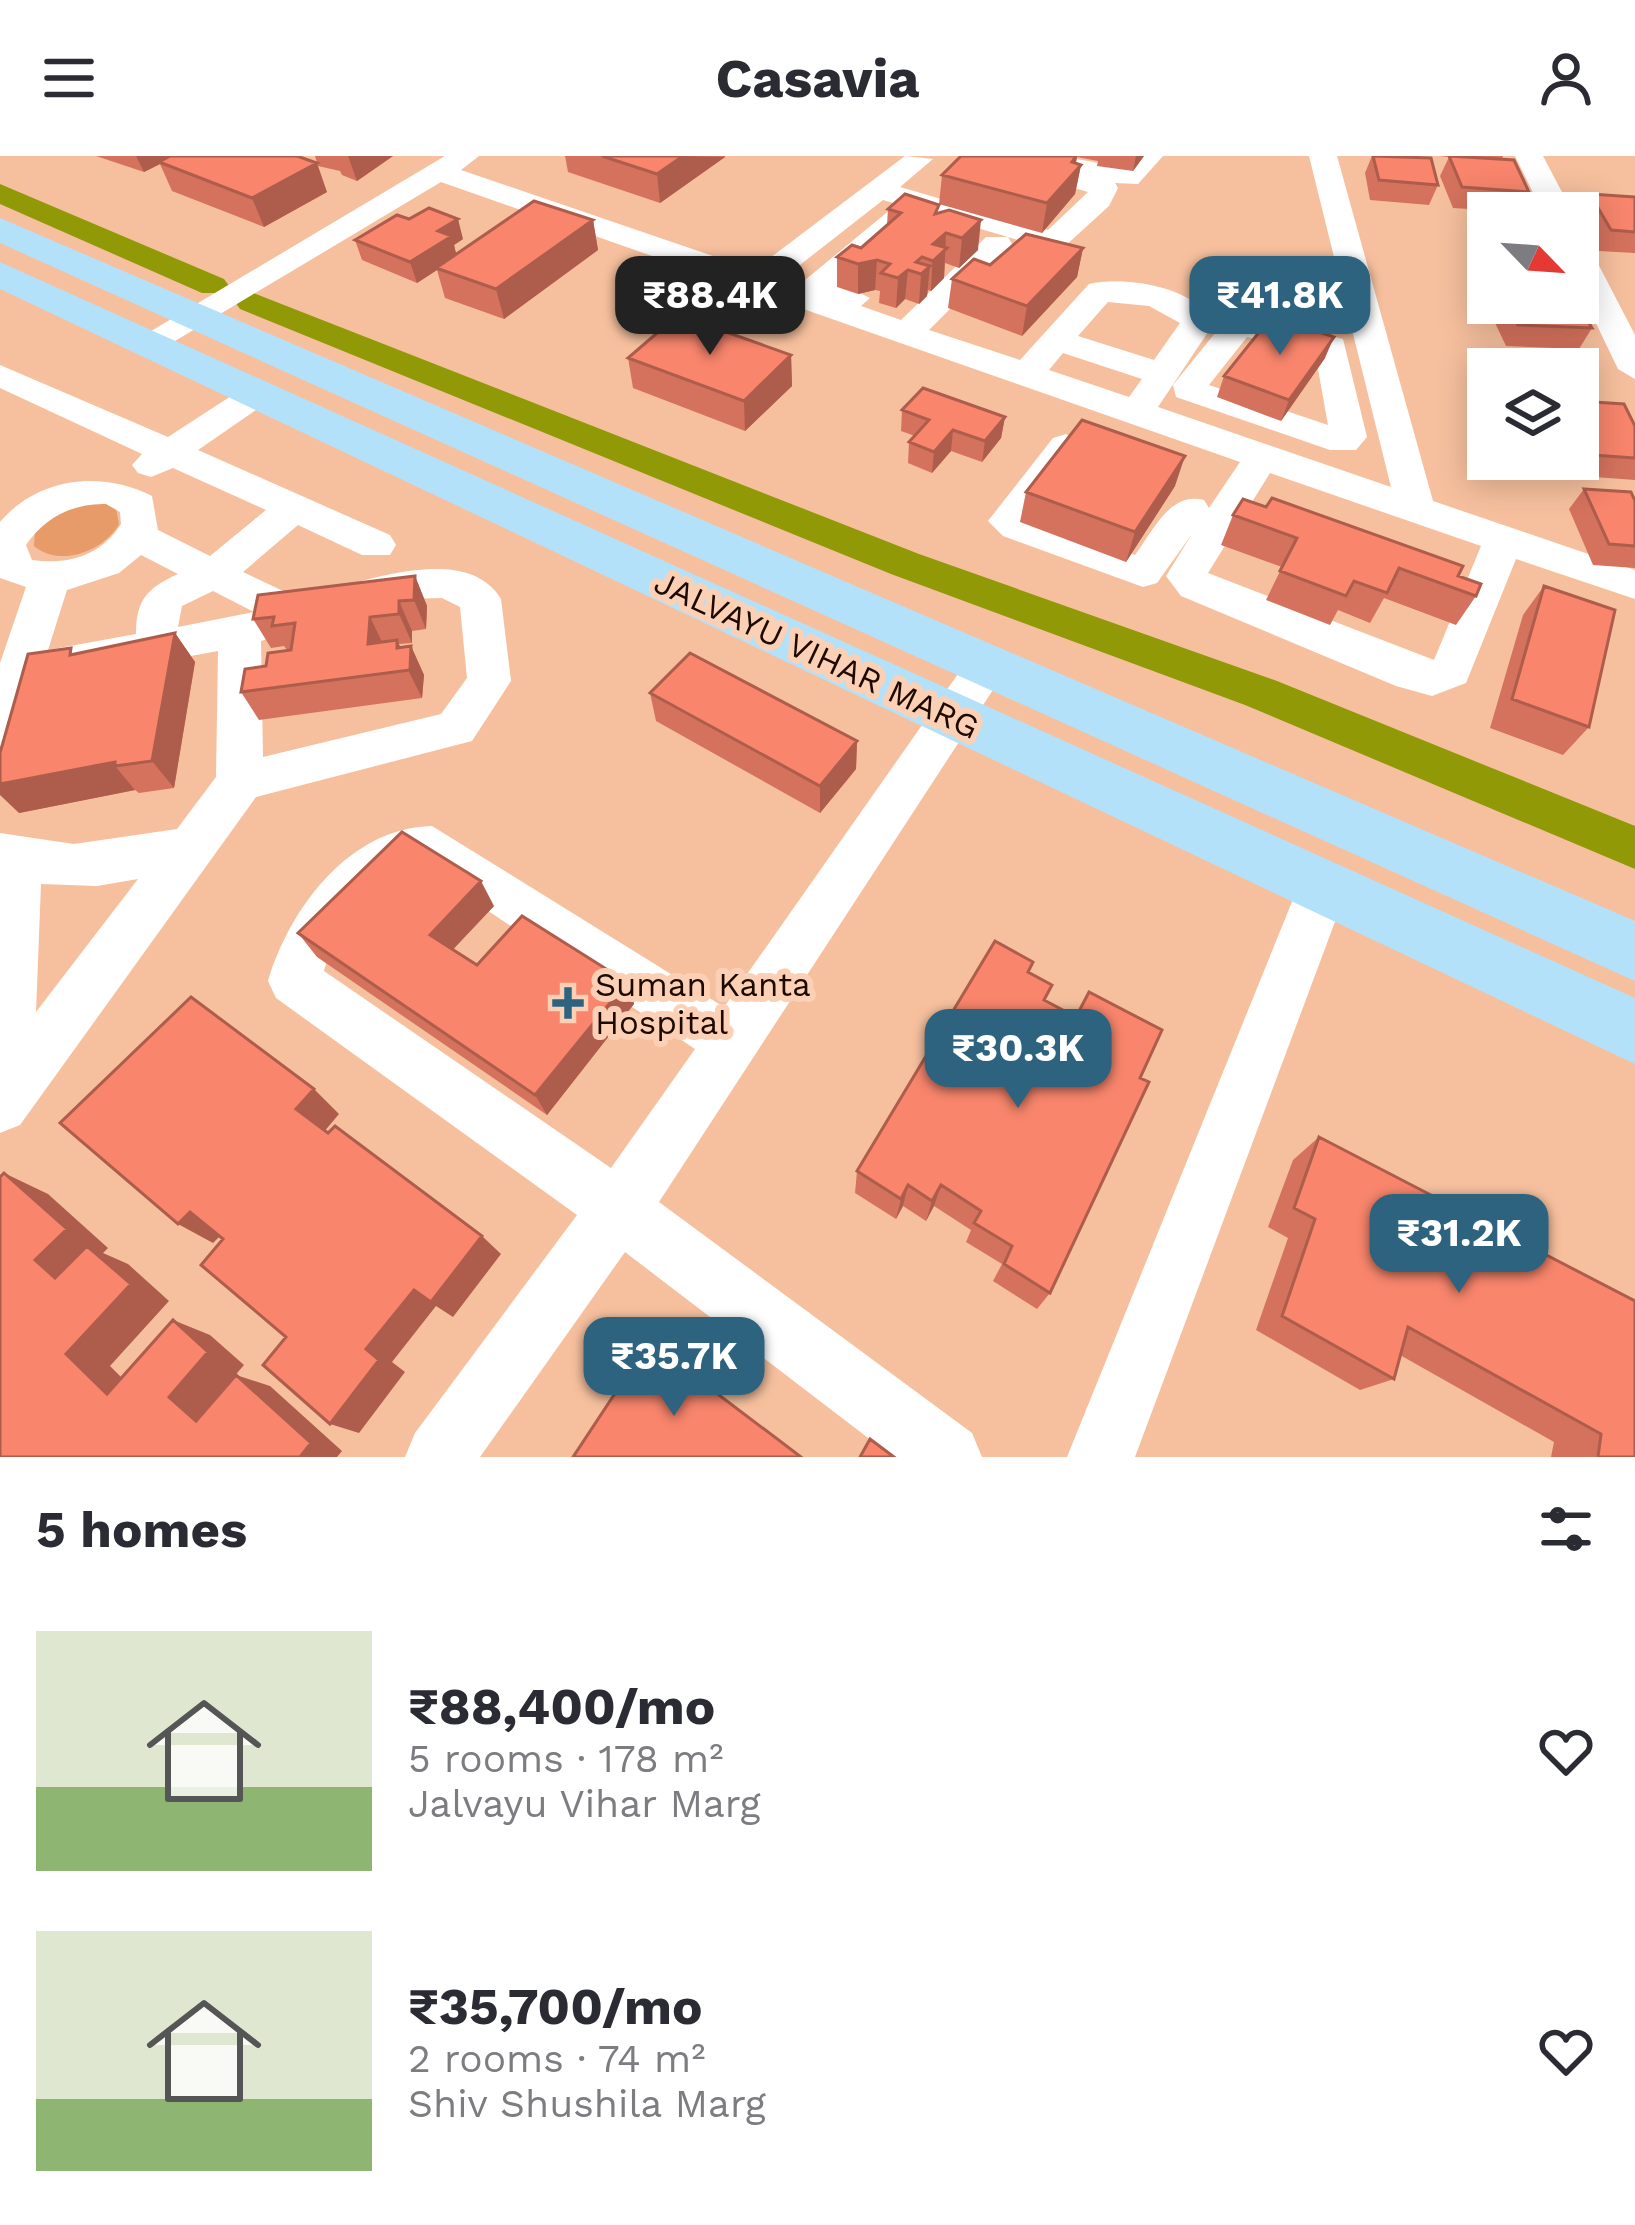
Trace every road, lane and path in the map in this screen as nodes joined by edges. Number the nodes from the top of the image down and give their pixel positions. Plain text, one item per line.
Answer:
1 (997, 156) edge
2 (1048, 156) edge
3 (1149, 156) edge
4 (1324, 156) edge
5 (1529, 156) edge
6 (919, 159) dead end
7 (452, 164) edge
8 (950, 171) edge
9 (1547, 192) edge
10 (889, 202) junction
11 (0, 229) edge
12 (0, 274) edge
13 (758, 282) junction
14 (1599, 296) edge
15 (206, 309) junction
16 (913, 327) junction
17 (1055, 340) junction
18 (148, 343) junction
19 (1331, 346) junction
20 (1378, 350) junction
21 (1635, 369) edge
22 (0, 375) edge
23 (1026, 375) junction
24 (1175, 382) junction
25 (268, 396) junction
26 (1123, 415) junction
27 (178, 456) junction
28 (1241, 462) junction
29 (14, 507) edge
30 (294, 508) junction
31 (126, 509) junction
32 (1416, 509) junction
33 (376, 545) dead end
34 (1498, 552) junction
35 (4, 559) edge
36 (217, 572) junction
37 (50, 578) junction
38 (1635, 585) edge
39 (296, 615) junction
40 (239, 632) junction
41 (157, 646) junction
42 (987, 665) junction
43 (19, 670) junction
44 (952, 716) junction
45 (0, 728) edge
46 (240, 782) junction
47 (193, 846) junction
48 (8, 856) edge
49 (1323, 887) junction
50 (1635, 952) edge
51 (1635, 1032) edge
52 (731, 1042) junction
53 (3, 1099) edge
54 (619, 1209) junction
55 (439, 1457) edge
56 (948, 1457) edge
57 (1100, 1457) edge

1 - 10 street
2 - 3 street
4 - 20 street
5 - 9 street
6 - 10 street
7 - 13 street
7 - 15 street
8 - 10 street
10 - 13 street
10 - 16 street
10 - 16 street
11 - 15 main road, JALVAYU VIHAR MARG
12 - 18 main road, JALVAYU VIHAR MARG
13 - 16 street
14 - 21 street
15 - 18 street
15 - 42 main road, JALVAYU VIHAR MARG
16 - 23 street
17 - 23 street
17 - 24 street
17 - 24 street
18 - 25 main road, JALVAYU VIHAR MARG
19 - 20 street
19 - 24 street
19 - 24 street
20 - 32 street
22 - 27 street
23 - 26 street
24 - 26 street
25 - 27 street
25 - 44 main road, JALVAYU VIHAR MARG
26 - 28 street
26 - 28 street
26 - 28 street
27 - 30 street
27 - 31 street
28 - 32 street
28 - 34 street
28 - 34 street
29 - 31 street
29 - 35 street
30 - 33 street
30 - 36 street
31 - 36 street
31 - 37 street
32 - 34 street
34 - 38 street
35 - 37 street
36 - 39 street
36 - 41 street
37 - 43 street
39 - 40 street
39 - 46 street
40 - 41 street
40 - 46 street
41 - 43 street
42 - 44 street
42 - 50 main road, JALVAYU VIHAR MARG
43 - 45 street
44 - 49 main road, JALVAYU VIHAR MARG
44 - 52 street
46 - 47 street
47 - 48 street
47 - 53 street
48 - 53 street
49 - 51 main road, JALVAYU VIHAR MARG
49 - 57 street
52 - 54 street
52 - 54 street
54 - 55 street
54 - 56 street

